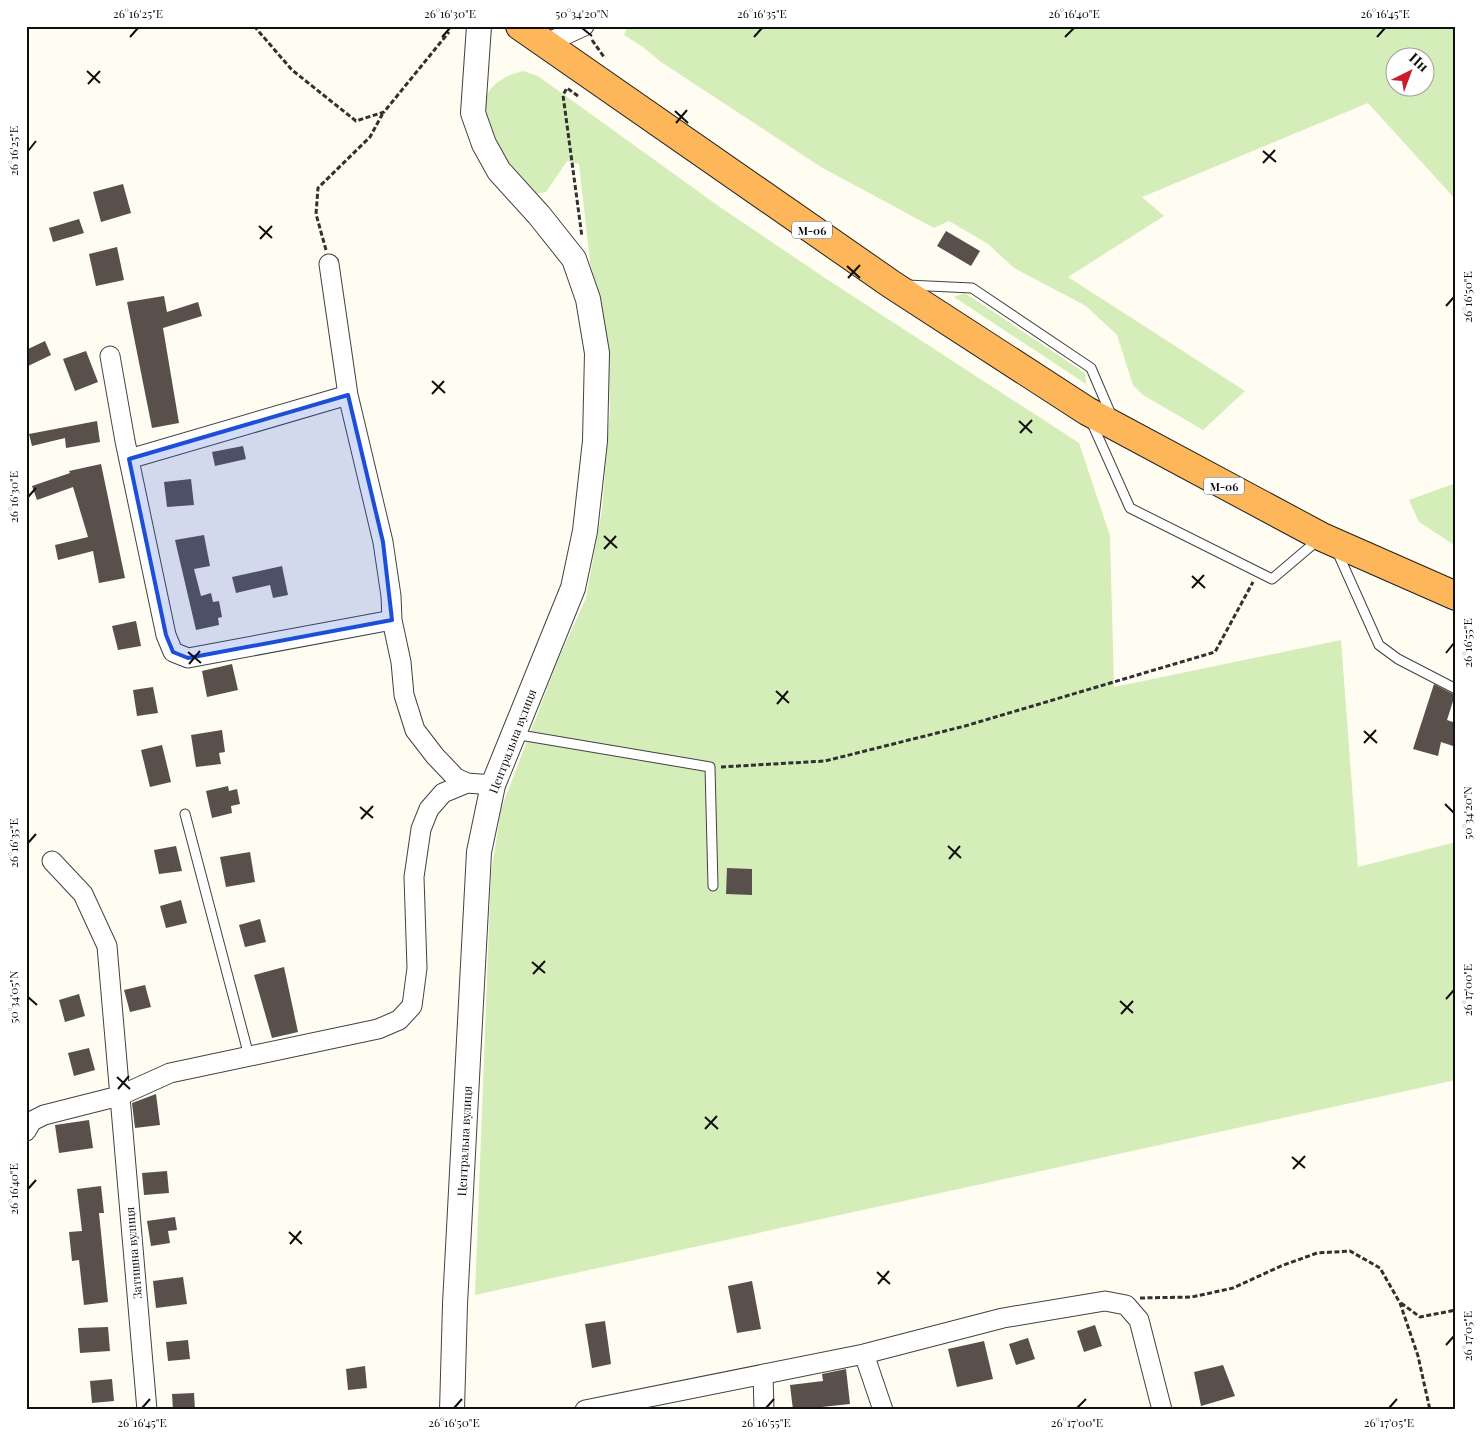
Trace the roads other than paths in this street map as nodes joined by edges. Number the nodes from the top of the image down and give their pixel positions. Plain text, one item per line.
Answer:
1 (479, 26) edge
2 (520, 26) edge
3 (588, 29) edge
4 (545, 44) junction
5 (329, 264) road end
6 (891, 284) junction
7 (110, 356) dead end
8 (348, 395) junction
9 (1086, 412) junction
10 (1117, 429) junction
11 (129, 459) junction
12 (1327, 540) junction
13 (1456, 596) edge
14 (392, 620) junction
15 (1456, 689) edge
16 (514, 734) junction
17 (467, 783) junction
18 (493, 785) junction
19 (185, 814) dead end
20 (52, 861) dead end
21 (713, 886) dead end
22 (249, 1056) junction
23 (119, 1096) junction
24 (26, 1132) edge
25 (864, 1354) junction
26 (763, 1374) junction
27 (147, 1410) edge
28 (452, 1410) edge
29 (585, 1410) edge
30 (764, 1410) edge
31 (883, 1410) edge
32 (1162, 1410) edge

1 - 16 street, Центральна вулиця
2 - 4 highway, М-06
3 - 4 street
4 - 6 highway, М-06
5 - 8 street
6 - 9 highway, М-06
6 - 10 lane
7 - 11 street
8 - 11 street
8 - 14 street
9 - 10 highway, М-06
9 - 12 lane
10 - 12 highway, М-06
11 - 14 street
12 - 13 highway, М-06
12 - 15 lane
14 - 17 street
16 - 18 street, Центральна вулиця
16 - 21 lane
17 - 18 street
17 - 22 street
18 - 28 street, Центральна вулиця
19 - 22 lane
20 - 23 street, Затишна вулиця
22 - 23 street
23 - 24 street
23 - 27 street, Затишна вулиця
25 - 26 street
25 - 31 street
25 - 32 street
26 - 29 street
26 - 30 street

